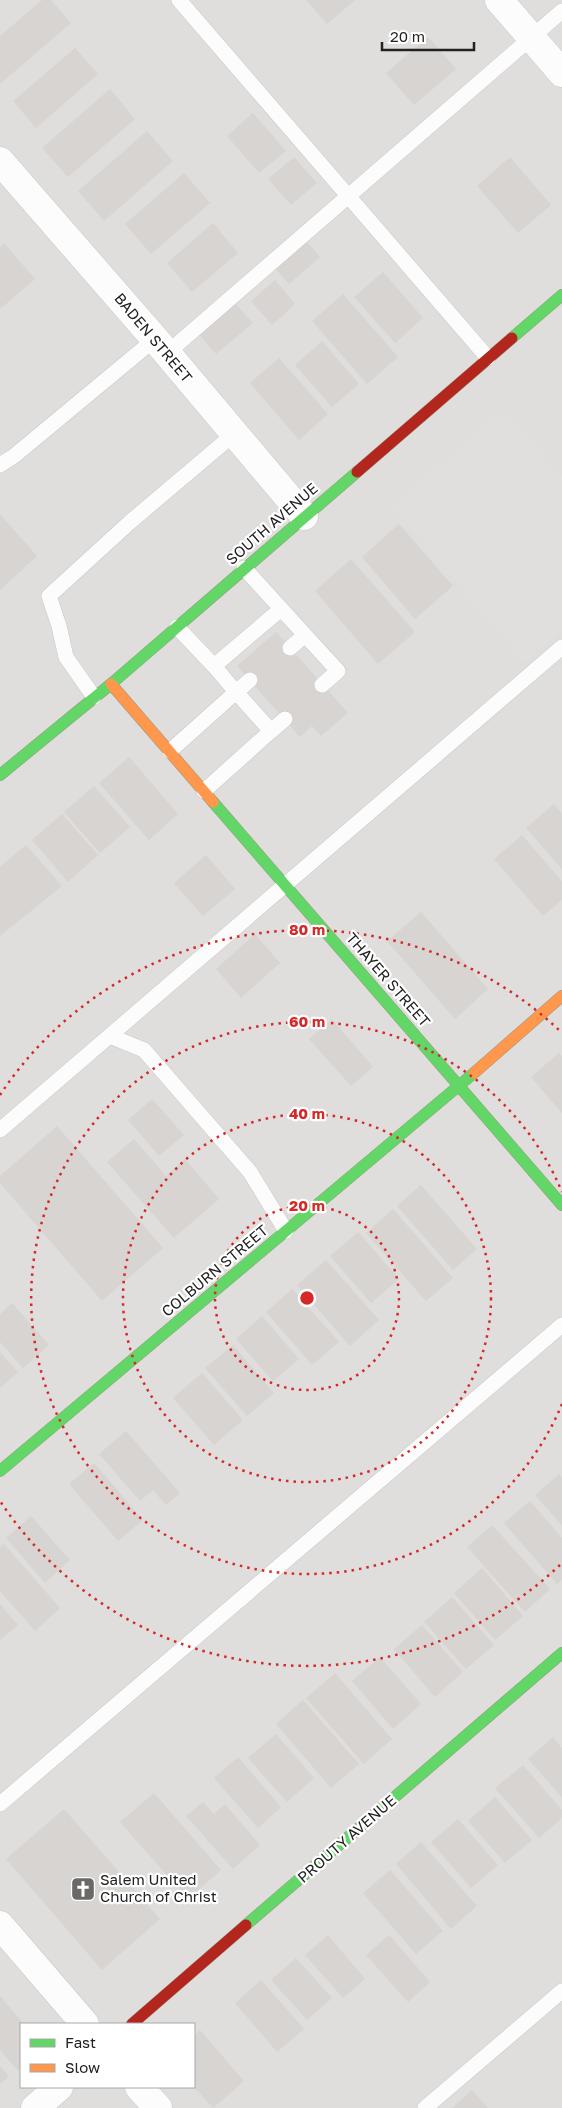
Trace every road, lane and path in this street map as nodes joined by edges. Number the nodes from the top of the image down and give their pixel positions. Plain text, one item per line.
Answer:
1 (179, 0) edge
2 (499, 0) edge
3 (562, 11) edge
4 (531, 38) junction
5 (562, 73) edge
6 (0, 161) edge
7 (348, 196) junction
8 (562, 294) edge
9 (160, 347) junction
10 (488, 358) junction
11 (234, 434) junction
12 (0, 465) edge
13 (304, 516) junction
14 (244, 568) junction
15 (281, 610) junction
16 (176, 627) junction
17 (305, 635) junction
18 (562, 647) edge
19 (290, 648) dead end
20 (214, 666) junction
21 (250, 680) dead end
22 (111, 684) junction
23 (322, 685) dead end
24 (236, 692) junction
25 (94, 697) junction
26 (284, 720) dead end
27 (271, 731) junction
28 (170, 751) junction
29 (0, 775) edge
30 (204, 791) junction
31 (286, 885) junction
32 (562, 996) edge
33 (110, 1036) junction
34 (459, 1086) junction
35 (0, 1130) edge
36 (562, 1205) edge
37 (286, 1231) junction
38 (562, 1325) edge
39 (0, 1471) edge
40 (562, 1653) edge
41 (0, 1804) edge
42 (0, 1925) edge
43 (562, 1991) edge
44 (84, 2023) edge
45 (133, 2023) edge
46 (58, 2088) edge
47 (140, 2088) edge
48 (35, 2108) edge
49 (158, 2108) edge
50 (426, 2108) edge

1 - 7 lane
2 - 4 street
3 - 4 lane
4 - 5 street
4 - 7 lane
6 - 9 street, BADEN STREET
7 - 9 lane
7 - 10 lane
8 - 10 street, SOUTH AVENUE
9 - 11 street, BADEN STREET
9 - 12 lane
10 - 13 street, SOUTH AVENUE
11 - 13 street, BADEN STREET
11 - 25 lane
13 - 14 street, SOUTH AVENUE
14 - 15 lane
14 - 16 street, SOUTH AVENUE
15 - 17 lane
15 - 20 lane
16 - 20 lane
16 - 22 street, SOUTH AVENUE
17 - 19 lane
17 - 23 lane
18 - 31 lane
20 - 24 lane
21 - 24 lane
22 - 25 street, SOUTH AVENUE
22 - 28 street, THAYER STREET
24 - 27 lane
24 - 28 lane
25 - 29 street, SOUTH AVENUE
26 - 27 lane
27 - 30 lane
28 - 30 street, THAYER STREET
30 - 31 street, THAYER STREET
31 - 33 lane
31 - 34 street, THAYER STREET
32 - 34 street, COLBURN STREET
33 - 35 lane
33 - 37 lane
34 - 36 street, THAYER STREET
34 - 37 street, COLBURN STREET
37 - 39 street, COLBURN STREET
38 - 41 lane
40 - 45 street, PROUTY AVENUE
42 - 44 street
43 - 50 lane
46 - 48 street
47 - 49 street

